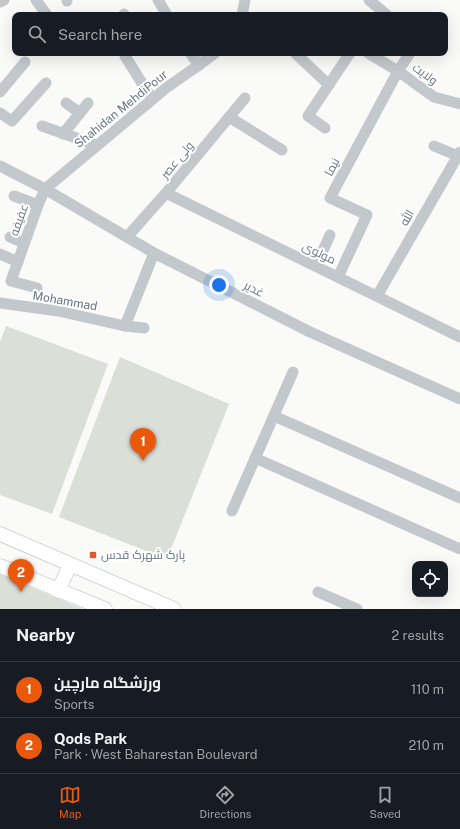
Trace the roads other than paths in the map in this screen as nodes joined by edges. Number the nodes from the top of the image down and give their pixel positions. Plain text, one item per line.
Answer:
1 (4, 0) edge
2 (36, 0) edge
3 (158, 0) edge
4 (245, 0) edge
5 (369, 0) edge
6 (0, 2) edge
7 (45, 12) edge
8 (165, 12) edge
9 (243, 12) edge
10 (383, 12) edge
11 (125, 56) dead end
12 (192, 56) edge
13 (211, 56) edge
14 (298, 56) edge
15 (348, 56) edge
16 (373, 56) edge
17 (408, 56) edge
18 (25, 62) dead end
19 (199, 65) junction
20 (398, 71) junction
21 (46, 83) dead end
22 (329, 85) junction
23 (0, 92) edge
24 (245, 98) dead end
25 (152, 99) junction
26 (66, 103) dead end
27 (88, 103) dead end
28 (460, 104) edge
29 (0, 113) edge
30 (80, 113) junction
31 (230, 117) junction
32 (42, 126) dead end
33 (325, 128) dead end
34 (63, 134) junction
35 (96, 145) junction
36 (434, 146) dead end
37 (282, 150) dead end
38 (459, 154) edge
39 (0, 166) edge
40 (45, 188) junction
41 (166, 193) junction
42 (14, 196) dead end
43 (38, 205) junction
44 (330, 235) dead end
45 (10, 237) dead end
46 (127, 237) junction
47 (24, 243) junction
48 (154, 253) junction
49 (0, 254) edge
50 (18, 262) junction
51 (316, 266) junction
52 (338, 277) junction
53 (37, 288) dead end
54 (377, 296) junction
55 (0, 303) edge
56 (125, 326) junction
57 (144, 328) dead end
58 (460, 336) edge
59 (293, 372) dead end
60 (460, 399) edge
61 (274, 416) junction
62 (255, 458) junction
63 (460, 498) edge
64 (232, 511) dead end
65 (0, 534) edge
66 (460, 549) edge
67 (70, 565) junction
68 (0, 566) edge
69 (58, 591) junction
70 (318, 592) dead end
71 (105, 609) edge
72 (174, 609) edge
73 (357, 609) edge

1 - 6 street
2 - 7 street
3 - 8 street
4 - 9 street
5 - 10 street
11 - 25 street
12 - 19 street
13 - 19 street, Shahidan MehdiPour
14 - 22 street
15 - 22 street
16 - 20 street, ولایت
17 - 20 street, نیما
18 - 23 street
19 - 25 street, Shahidan MehdiPour
20 - 28 street, ولایت
20 - 52 street, نیما
21 - 29 street
22 - 33 street
24 - 31 street, ولی عصر
25 - 35 street, Shahidan MehdiPour
26 - 30 street
27 - 30 street
30 - 34 street
31 - 37 street
31 - 41 street, ولی عصر
32 - 34 street
34 - 35 street
35 - 40 street, Shahidan MehdiPour
36 - 38 street
38 - 54 street, الله
39 - 40 street, غدیر
40 - 43 street, عفیفه
40 - 46 street, غدیر
41 - 46 street, ولی عصر
41 - 51 street, مولوی
42 - 43 street
43 - 47 street, عفیفه
44 - 51 street
45 - 47 street
46 - 48 street, غدیر
47 - 50 street, عفیفه
48 - 56 street
48 - 60 street, غدیر
49 - 50 street
50 - 53 street, عفیفه
51 - 52 street, مولوی
52 - 54 street, مولوی
54 - 58 street, مولوی
55 - 56 street, Mohammad
56 - 57 street, Mohammad
59 - 61 street
61 - 62 street
61 - 63 street
62 - 64 street
62 - 66 street
65 - 67 main road
67 - 69 main road
67 - 72 main road
68 - 69 main road
69 - 71 main road
70 - 73 street

